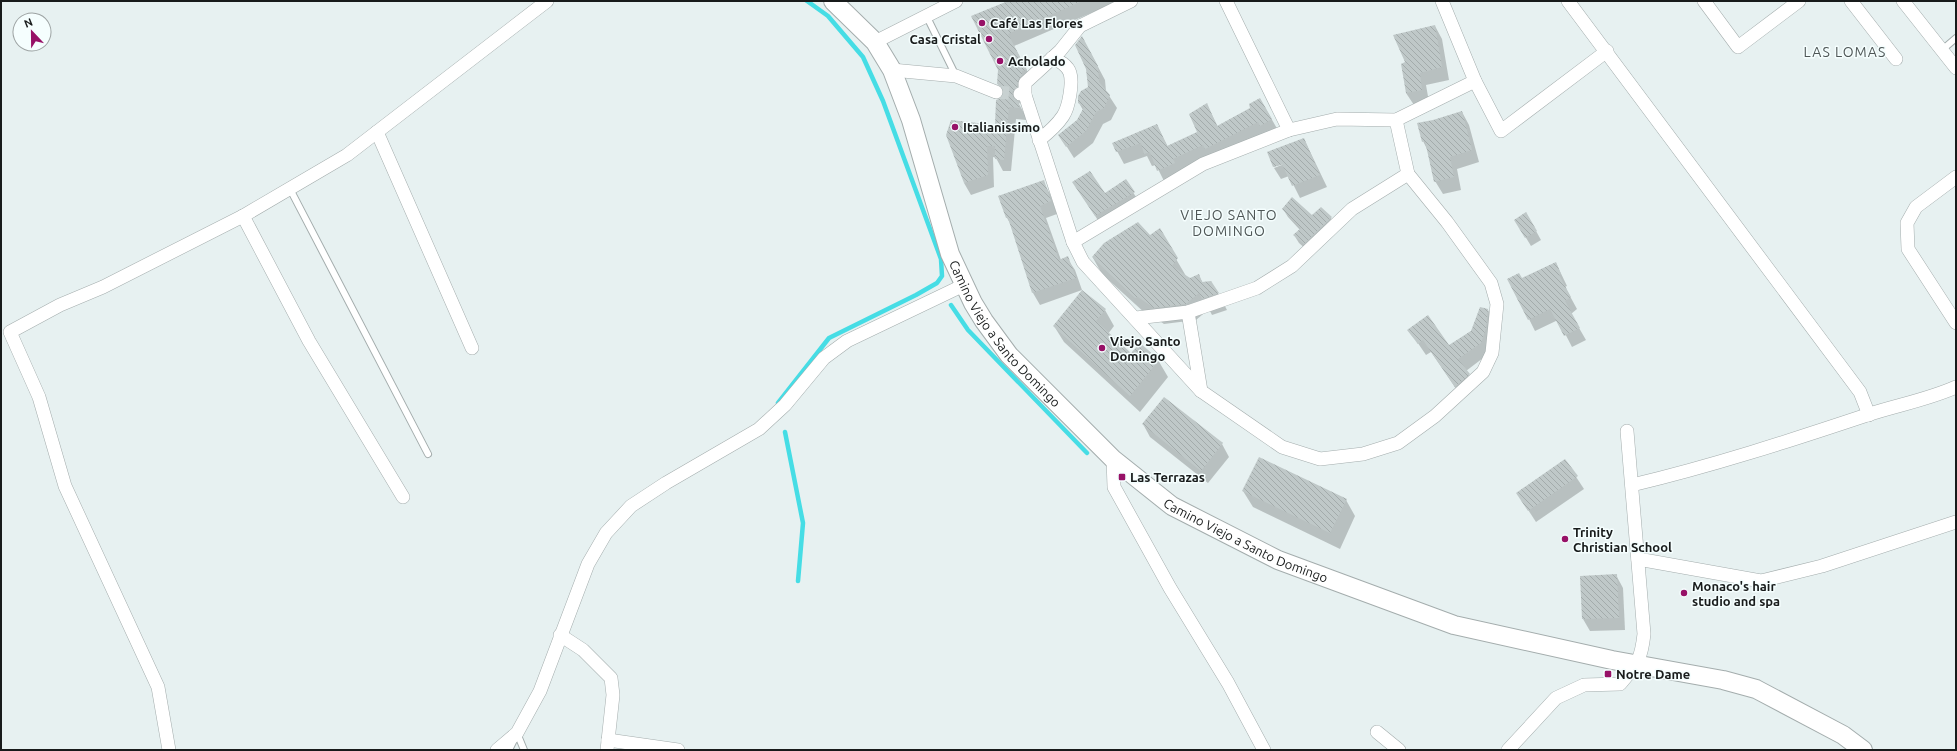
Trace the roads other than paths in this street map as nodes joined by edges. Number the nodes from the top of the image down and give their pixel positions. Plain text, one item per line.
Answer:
1 (548, 1) edge
2 (833, 1) edge
3 (956, 1) edge
4 (1132, 1) edge
5 (1226, 1) edge
6 (1442, 1) edge
7 (1568, 1) edge
8 (1704, 1) edge
9 (1799, 1) edge
10 (1851, 1) edge
11 (1903, 1) edge
12 (927, 16) junction
13 (1956, 38) edge
14 (875, 42) junction
15 (1942, 50) junction
16 (1607, 51) junction
17 (1052, 58) junction
18 (1896, 59) dead end
19 (1956, 68) edge
20 (892, 70) junction
21 (956, 76) junction
22 (1475, 81) junction
23 (996, 92) tunnel mouth
24 (1396, 120) junction
25 (1289, 130) junction
26 (377, 132) junction
27 (1039, 140) junction
28 (1408, 174) junction
29 (1956, 177) edge
30 (290, 189) junction
31 (242, 216) junction
32 (1073, 242) junction
33 (964, 286) junction
34 (1188, 312) junction
35 (1136, 318) junction
36 (1956, 323) edge
37 (472, 348) dead end
38 (1956, 387) edge
39 (1201, 391) junction
40 (1869, 415) junction
41 (1627, 431) dead end
42 (428, 454) dead end
43 (1113, 459) junction
44 (1632, 485) junction
45 (403, 497) dead end
46 (1956, 522) edge
47 (1638, 559) junction
48 (560, 635) junction
49 (1638, 664) junction
50 (1378, 732) dead end
51 (517, 733) junction
52 (607, 745) edge
53 (169, 750) edge
54 (497, 750) edge
55 (509, 750) edge
56 (524, 750) edge
57 (678, 750) edge
58 (1264, 750) edge
59 (1399, 750) edge
60 (1508, 750) edge
61 (1863, 750) edge

1 - 26 street
2 - 14 street, Camino Viejo a Santo Domingo
3 - 12 street
4 - 17 street
5 - 25 street
6 - 22 street
7 - 16 street
8 - 9 street
10 - 18 street
11 - 15 street
12 - 14 street
12 - 21 lane
13 - 15 lane
14 - 20 street, Camino Viejo a Santo Domingo
15 - 19 street
16 - 22 street
16 - 40 street
17 - 27 street
17 - 27 street
20 - 21 street
20 - 33 street, Camino Viejo a Santo Domingo
21 - 23 street
22 - 24 street
24 - 25 street
24 - 28 street
25 - 32 street
26 - 30 street
26 - 37 street
27 - 32 street
28 - 34 street
28 - 39 street
29 - 36 street
30 - 31 street
30 - 42 lane
31 - 45 street
31 - 53 street
32 - 35 street
33 - 43 street, Camino Viejo a Santo Domingo
33 - 48 street
34 - 35 street
34 - 39 street
35 - 39 street
38 - 40 street
40 - 44 street
41 - 44 street
43 - 49 street, Camino Viejo a Santo Domingo
43 - 58 street
44 - 47 street
46 - 47 street
47 - 49 street
48 - 51 street
48 - 52 street
49 - 60 street
49 - 61 street, Camino Viejo a Santo Domingo
50 - 59 street
51 - 54 street
51 - 55 lane
51 - 56 lane
52 - 57 street

